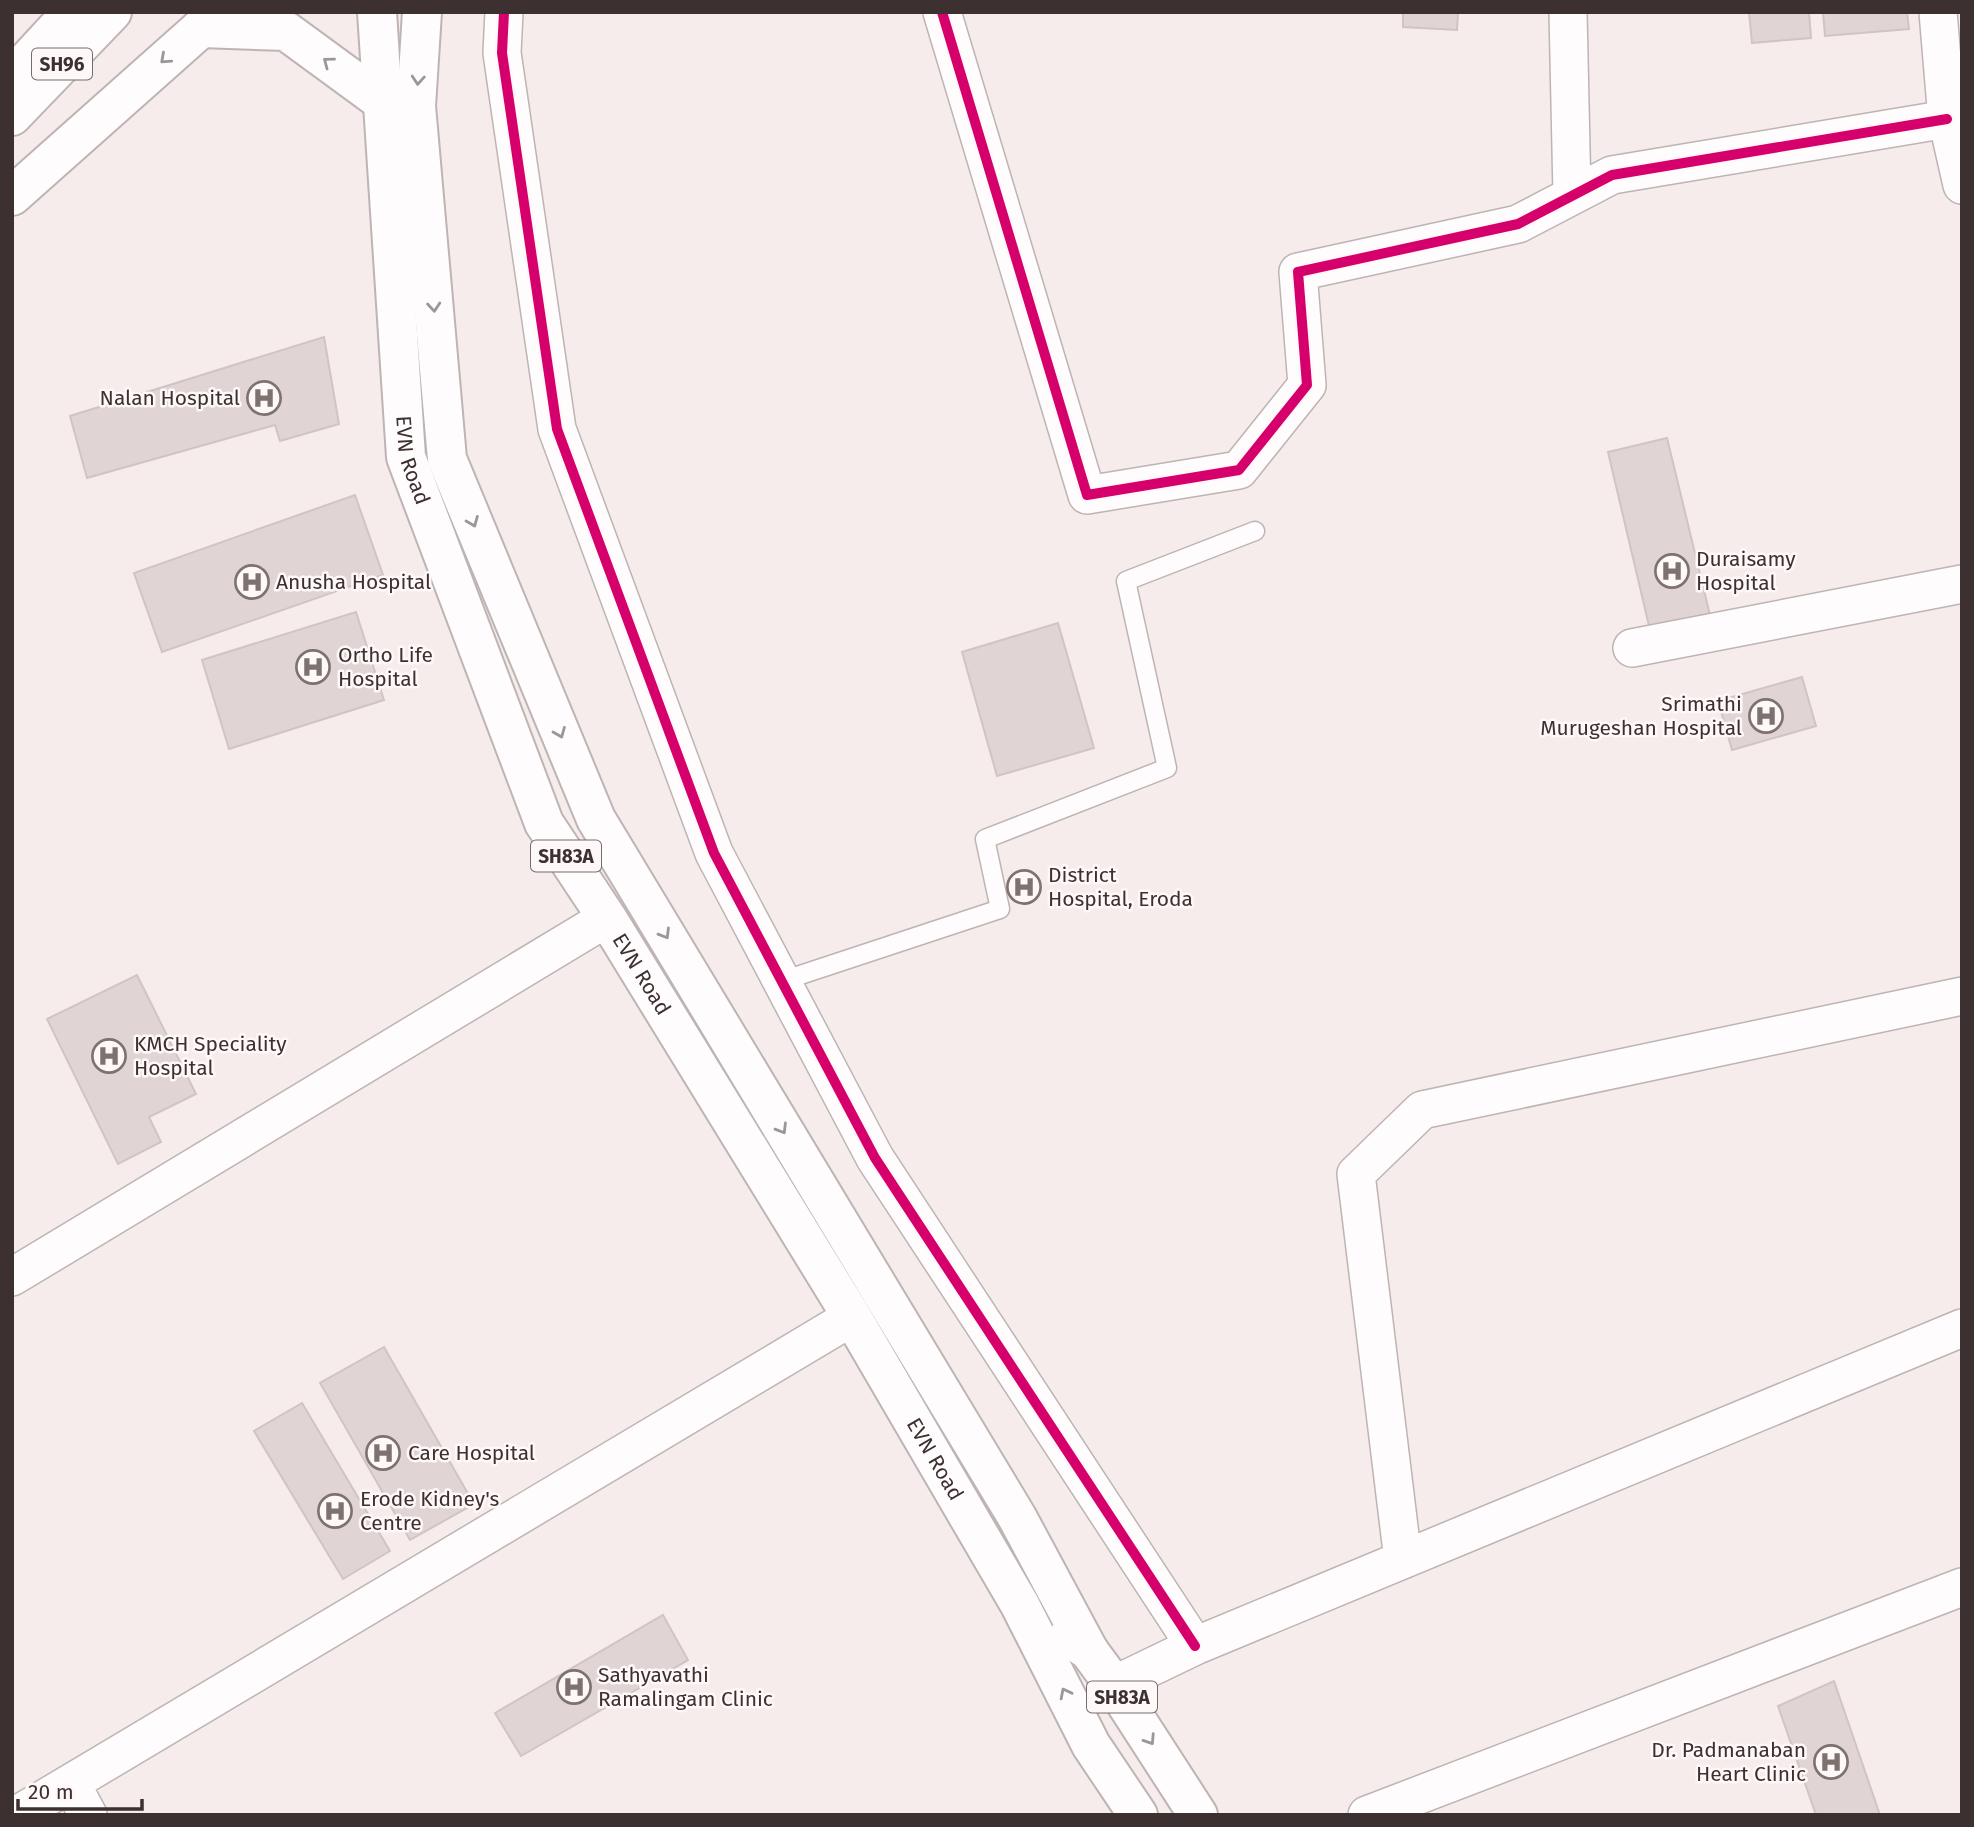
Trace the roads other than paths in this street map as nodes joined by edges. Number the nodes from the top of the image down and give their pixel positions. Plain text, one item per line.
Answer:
1 (44, 12) edge
2 (72, 12) edge
3 (112, 12) edge
4 (377, 12) edge
5 (422, 12) edge
6 (504, 12) edge
7 (942, 12) edge
8 (1567, 12) edge
9 (1938, 12) edge
10 (208, 20) edge
11 (12, 46) edge
12 (12, 77) edge
13 (383, 102) junction
14 (12, 116) edge
15 (1947, 119) junction
16 (1962, 185) edge
17 (1572, 195) junction
18 (12, 196) edge
19 (1255, 531) dead end
20 (1962, 584) edge
21 (1632, 648) dead end
22 (607, 918) junction
23 (782, 981) junction
24 (1962, 996) edge
25 (12, 1277) edge
26 (852, 1317) junction
27 (1962, 1328) edge
28 (1403, 1560) junction
29 (1962, 1587) edge
30 (1020, 1605) junction
31 (1195, 1646) junction
32 (1089, 1651) junction
33 (1114, 1685) junction
34 (71, 1783) junction
35 (18, 1815) edge
36 (88, 1815) edge
37 (1138, 1815) edge
38 (1198, 1815) edge
39 (1367, 1815) edge

1 - 11 main road
2 - 12 main road, SH96
3 - 14 main road, SH96
4 - 13 main road, EVN Road / SH83A
5 -> 32 main road
6 - 23 street
7 - 17 street
8 - 17 street
9 - 15 street
13 -> 10 main road
10 -> 18 main road
13 - 22 main road, EVN Road / SH83A
15 - 16 street
15 - 17 street
19 - 23 lane
20 - 21 street
22 - 25 street
22 - 26 main road, EVN Road / SH83A
23 - 31 street
24 - 28 street
26 - 30 main road, EVN Road / SH83A
26 - 34 street
27 - 28 street
28 - 31 street
29 - 39 street
30 - 32 main road, EVN Road / SH83A
37 -> 30 main road
31 - 33 street
32 - 33 main road, EVN Road / SH83A
33 -> 38 main road, EVN Road / SH83A
34 - 35 street
34 - 36 street

